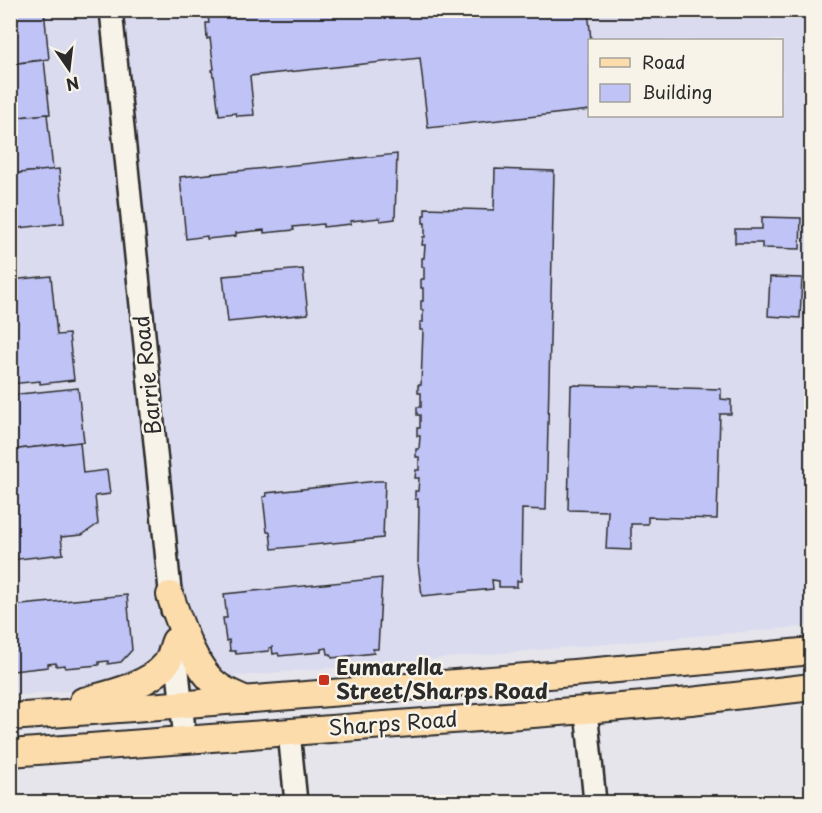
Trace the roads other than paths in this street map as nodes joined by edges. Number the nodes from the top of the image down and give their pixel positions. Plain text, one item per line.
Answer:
1 (111, 10) edge
2 (170, 595) junction
3 (175, 641) junction
4 (812, 651) edge
5 (686, 663) junction
6 (812, 687) edge
7 (246, 700) junction
8 (691, 701) junction
9 (181, 705) junction
10 (585, 710) junction
11 (11, 717) edge
12 (289, 732) junction
13 (185, 740) junction
14 (10, 753) edge
15 (296, 802) edge
16 (595, 802) edge

1 - 2 street, Barrie Road
2 - 3 street, Barrie Road
2 - 7 main road
3 - 9 street, Barrie Road
3 - 11 main road
4 - 5 main road, Sharps Road
5 - 7 main road, Sharps Road
5 - 8 main road
6 - 8 main road, Sharps Road
7 - 9 main road, Sharps Road
8 - 10 main road, Sharps Road
9 - 11 main road, Sharps Road
9 - 13 street, Barrie Road
10 - 12 main road, Sharps Road
10 - 16 street
12 - 13 main road, Sharps Road
12 - 15 street
13 - 14 main road, Sharps Road

